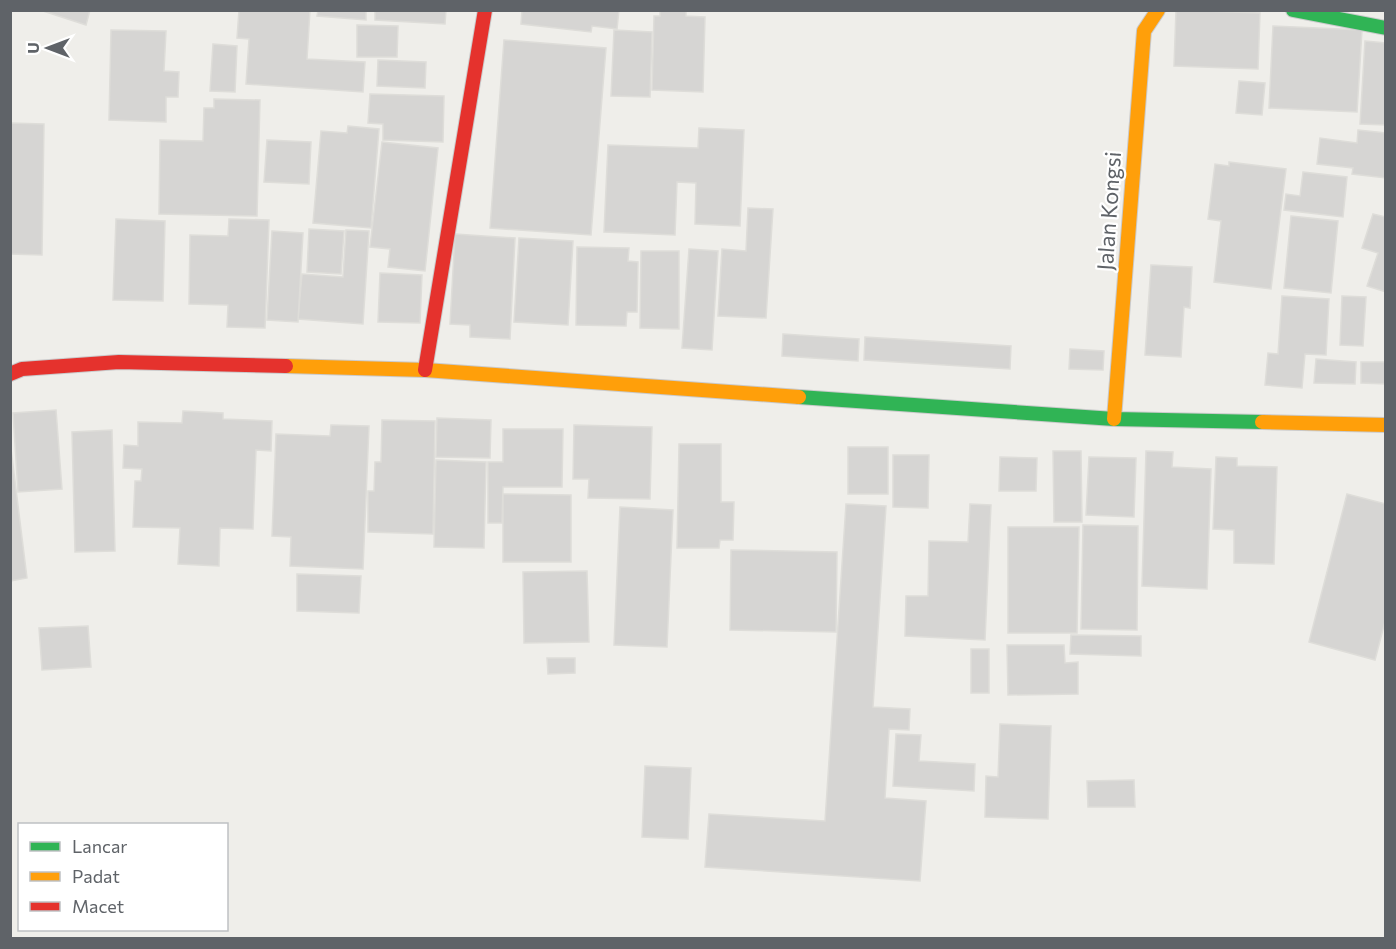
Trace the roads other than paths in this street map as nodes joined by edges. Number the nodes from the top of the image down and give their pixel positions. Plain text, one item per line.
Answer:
1 (485, 10) edge
2 (1158, 10) edge
3 (1293, 10) edge
4 (1386, 28) edge
5 (425, 370) junction
6 (10, 374) edge
7 (1114, 419) junction
8 (1386, 425) edge

1 - 5 main road
2 - 7 main road, Jalan Kongsi
3 - 4 main road
5 - 6 main road
5 - 7 main road
7 - 8 main road

